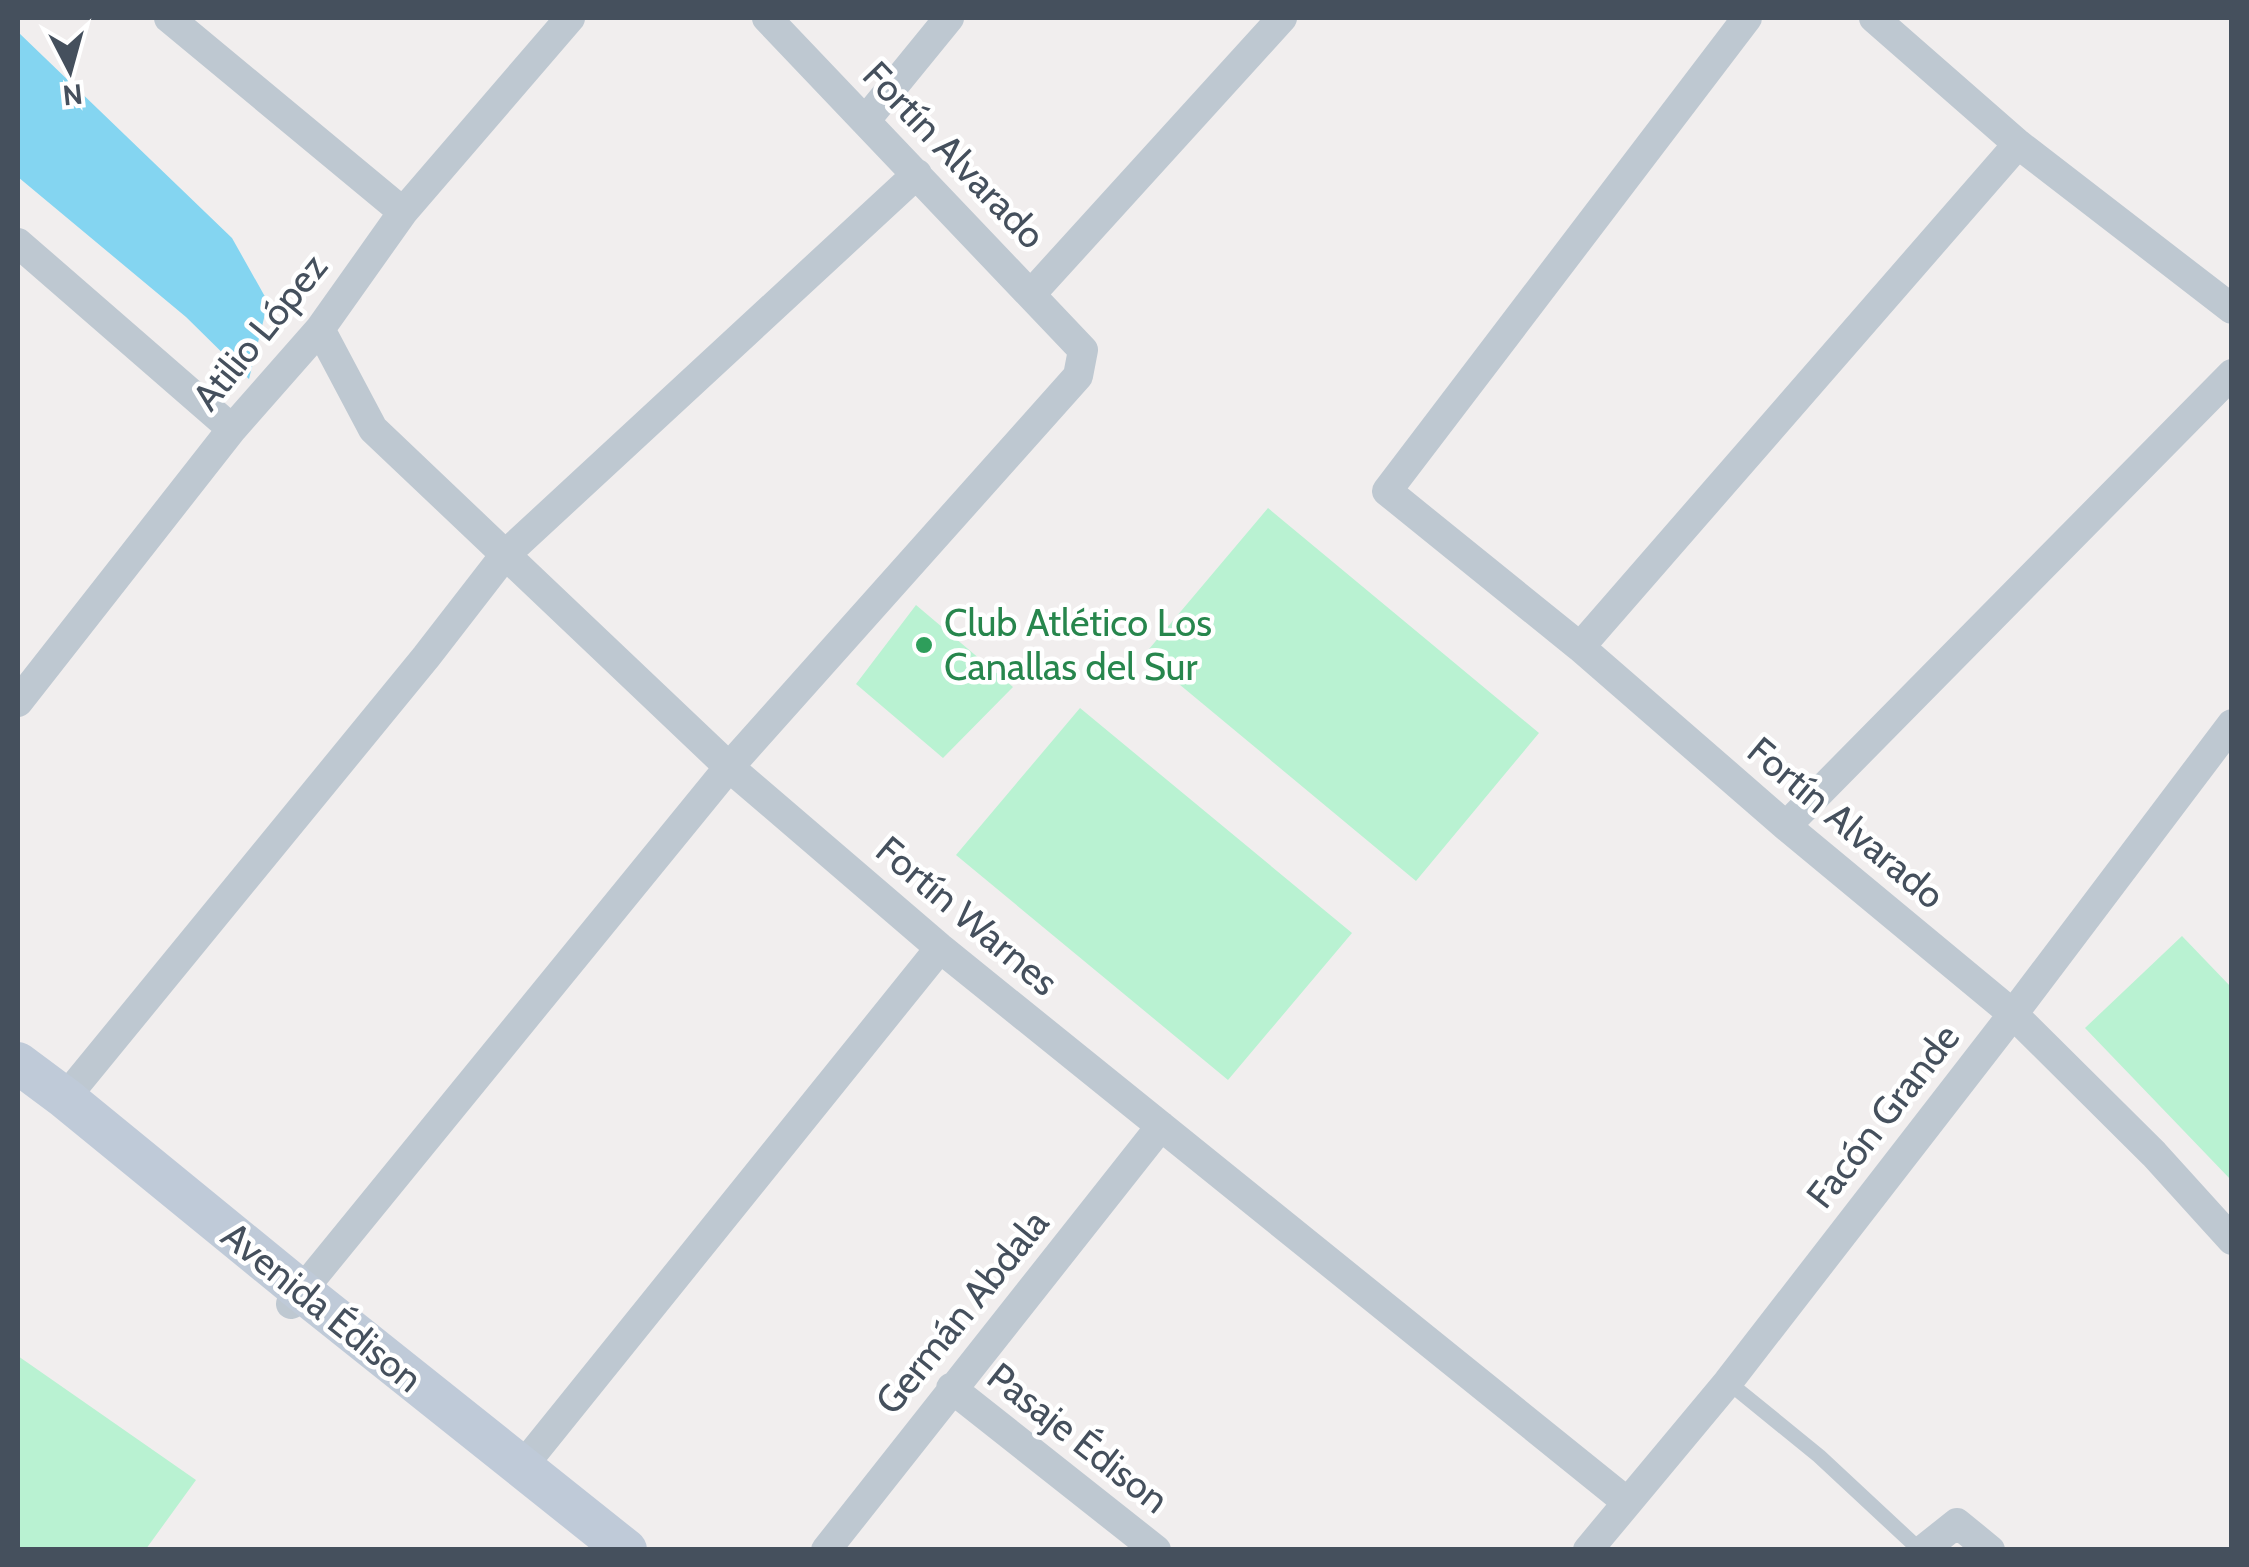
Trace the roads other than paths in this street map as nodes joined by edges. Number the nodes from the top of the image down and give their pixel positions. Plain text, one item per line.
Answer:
1 (169, 18) edge
2 (570, 18) edge
3 (767, 18) edge
4 (950, 18) edge
5 (1282, 18) edge
6 (1747, 18) edge
7 (1874, 18) edge
8 (865, 121) junction
9 (2018, 144) junction
10 (917, 174) junction
11 (403, 212) junction
12 (18, 243) edge
13 (1032, 293) junction
14 (2232, 309) edge
15 (320, 329) junction
16 (2232, 374) edge
17 (232, 429) junction
18 (505, 556) junction
19 (1580, 647) junction
20 (18, 702) edge
21 (2232, 724) edge
22 (728, 768) junction
23 (1786, 826) junction
24 (940, 948) junction
25 (2013, 1014) junction
26 (18, 1063) edge
27 (18, 1096) edge
28 (65, 1098) junction
29 (1162, 1126) junction
30 (2232, 1240) edge
31 (294, 1299) junction
32 (1728, 1382) junction
33 (951, 1388) junction
34 (522, 1467) junction
35 (1627, 1502) junction
36 (586, 1550) edge
37 (626, 1550) edge
38 (826, 1550) edge
39 (1156, 1550) edge
40 (1588, 1550) edge
41 (1921, 1550) edge
42 (1990, 1550) edge

1 - 11 street
2 - 11 street, Atilio López
3 - 8 street, Fortín Alvarado
4 - 8 street
5 - 13 street
6 - 19 street, Fortín Alvarado
7 - 9 street
8 - 10 street, Fortín Alvarado
9 - 14 street
9 - 19 street
10 - 13 street, Fortín Alvarado
10 - 18 street
11 - 15 street, Atilio López
12 - 17 street
13 - 22 street, Fortín Alvarado
15 - 17 street, Atilio López
15 - 18 street, Fortín Warnes
16 - 23 street
17 - 20 street, Atilio López
18 - 22 street, Fortín Warnes
18 - 28 street
19 - 23 street, Fortín Alvarado
21 - 25 street, Facón Grande
22 - 24 street, Fortín Warnes
22 - 31 street
23 - 25 street, Fortín Alvarado
24 - 29 street, Fortín Warnes
24 - 34 street
25 - 30 street, Fortín Alvarado
25 - 32 street, Facón Grande
26 - 28 main road, Avenida Édison
27 - 31 main road, Avenida Édison
28 - 31 main road, Avenida Édison
29 - 33 street, Germán Abdala
29 - 35 street, Fortín Warnes
31 - 34 main road, Avenida Édison
31 - 36 main road, Avenida Édison
32 - 35 street, Facón Grande
32 - 41 lane
33 - 38 street, Germán Abdala
33 - 39 street, Pasaje Édison
34 - 37 main road, Avenida Édison
35 - 40 street, Facón Grande
41 - 42 street

